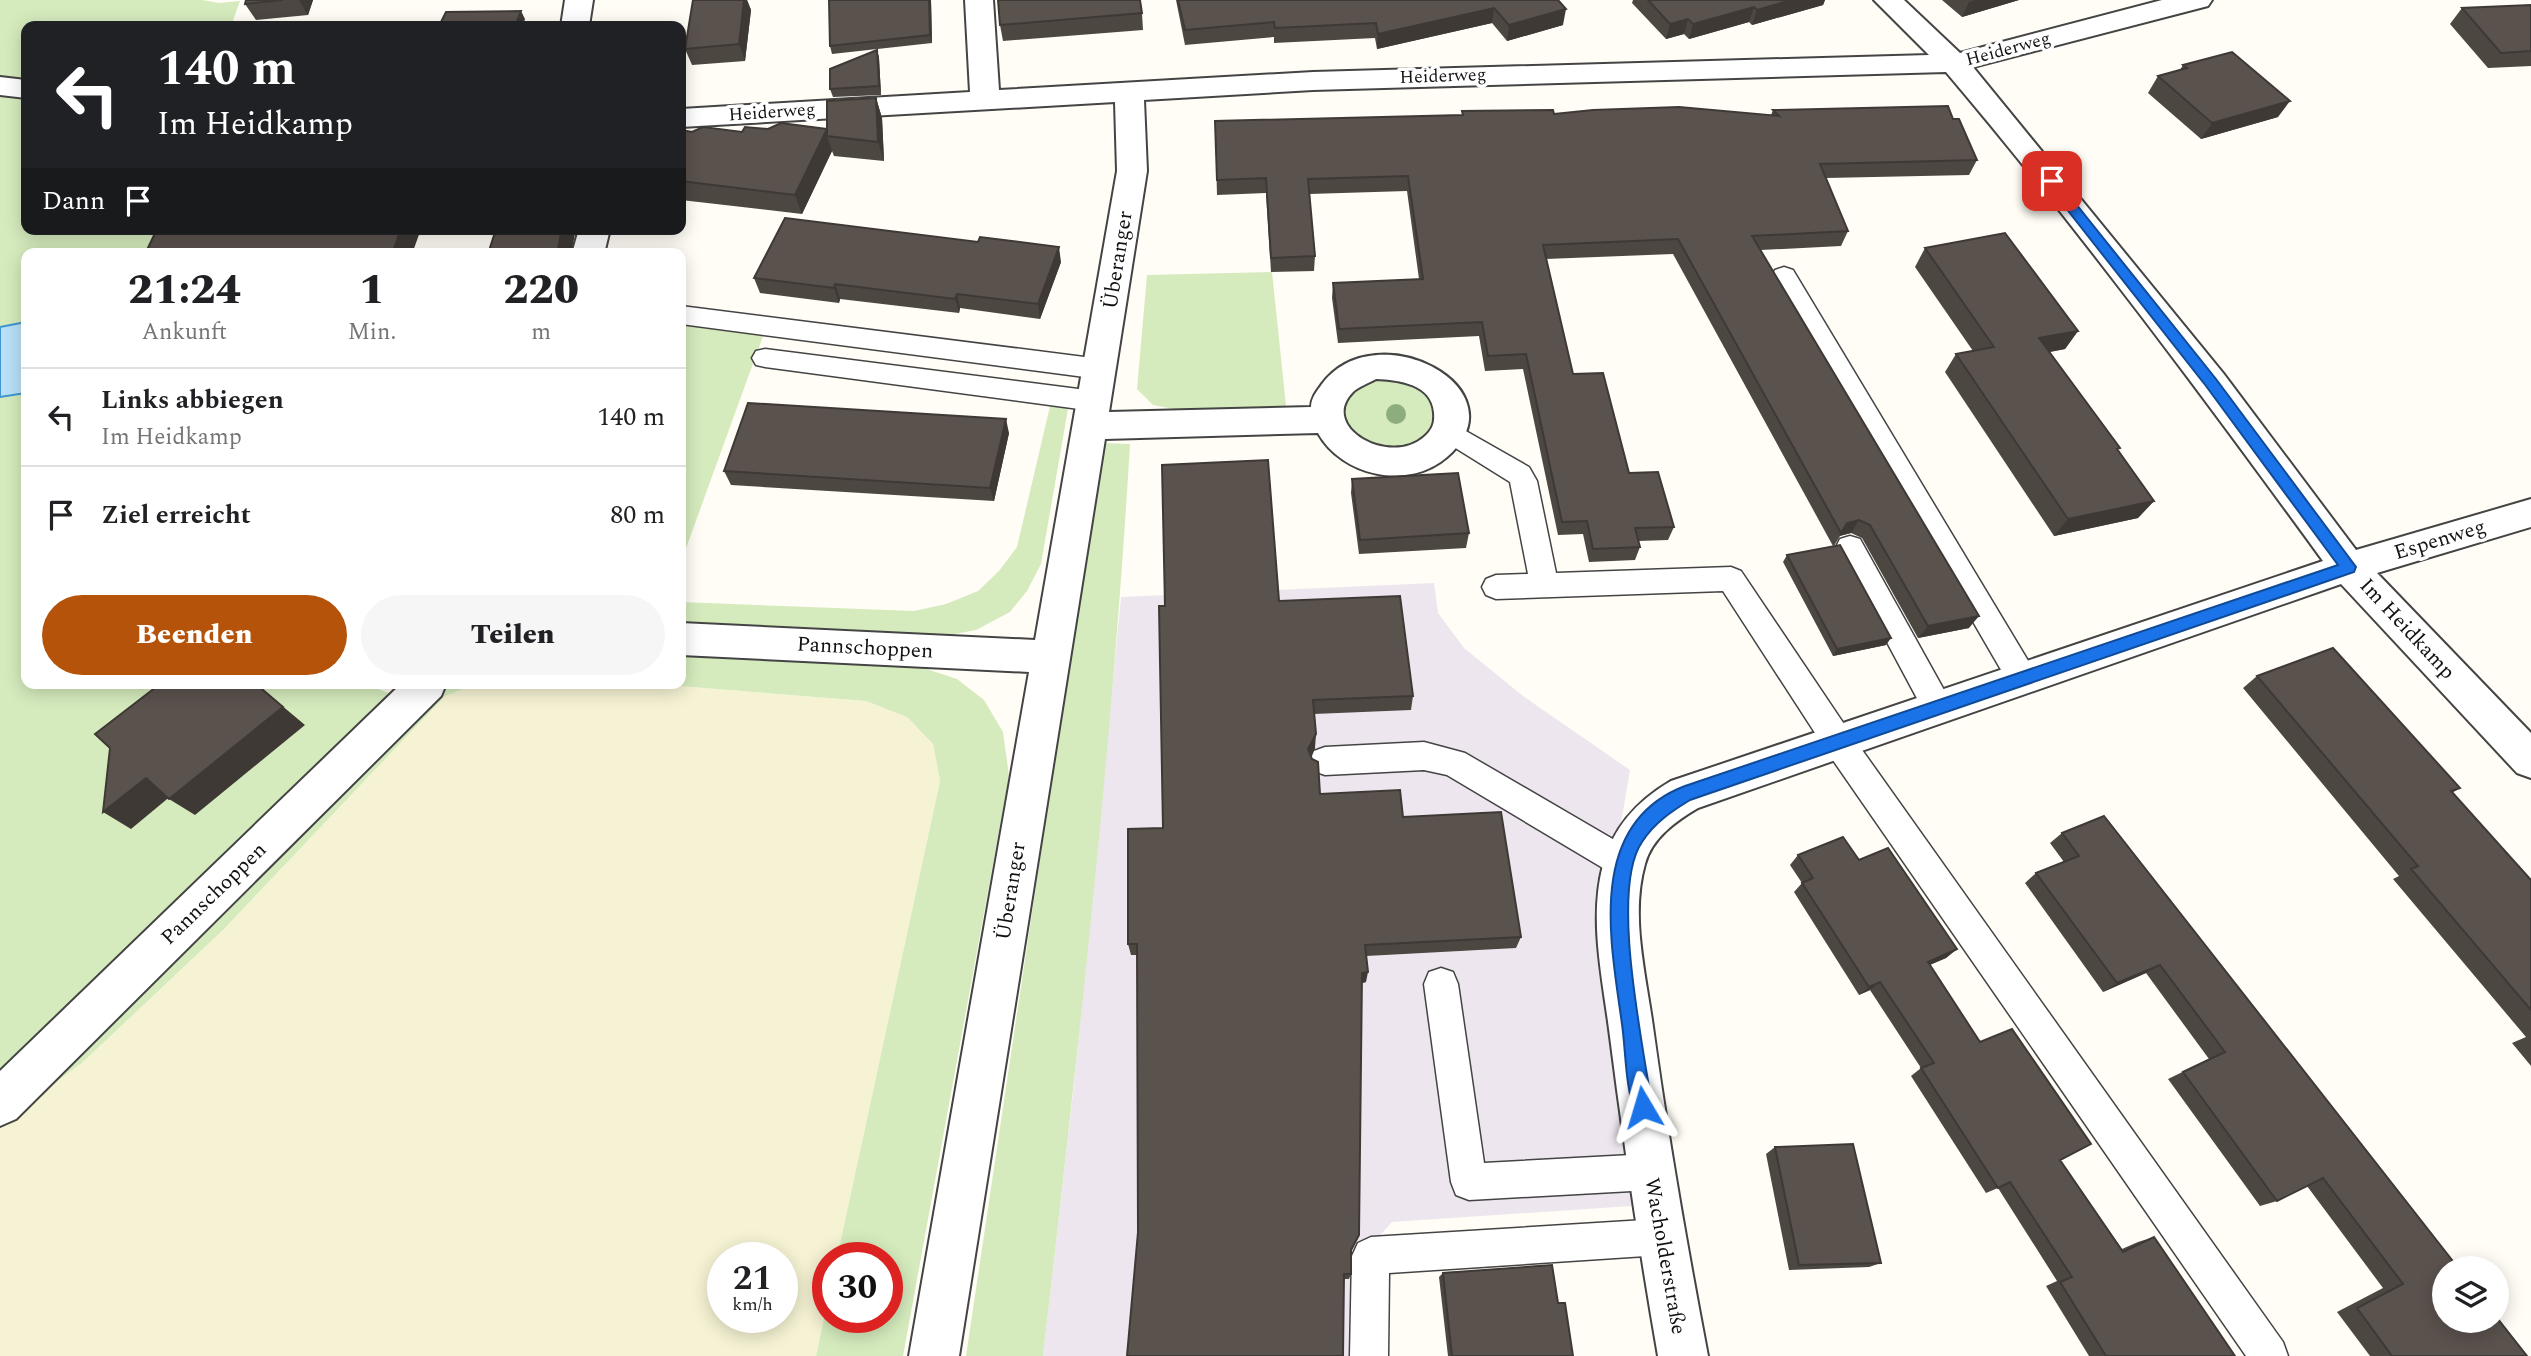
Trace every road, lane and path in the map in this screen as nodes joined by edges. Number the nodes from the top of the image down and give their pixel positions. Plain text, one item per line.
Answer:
1 (579, 0) edge
2 (979, 0) edge
3 (1888, 0) edge
4 (2198, 0) edge
5 (576, 21) edge
6 (1954, 63) junction
7 (0, 86) edge
8 (21, 88) edge
9 (1129, 93) junction
10 (985, 99) junction
11 (686, 118) edge
12 (1784, 276) dead end
13 (686, 316) edge
14 (765, 358) dead end
15 (1095, 399) junction
16 (1326, 420) junction
17 (1450, 432) junction
18 (2531, 513) edge
19 (1850, 547) edge
20 (2348, 567) junction
21 (1544, 585) junction
22 (1496, 587) dead end
23 (686, 639) edge
24 (1050, 657) junction
25 (2021, 678) junction
26 (422, 689) edge
27 (1938, 708) junction
28 (1839, 743) junction
29 (2531, 760) edge
30 (1325, 761) dead end
31 (1624, 863) junction
32 (1441, 984) dead end
33 (0, 1103) edge
34 (1650, 1172) junction
35 (1661, 1237) junction
36 (934, 1356) edge
37 (1369, 1356) edge
38 (1683, 1356) edge
39 (2269, 1356) edge

1 - 5 street
2 - 10 street
3 - 6 street, Im Heidkamp
4 - 6 street, Heiderweg
6 - 9 street, Heiderweg
6 - 20 street, Im Heidkamp
7 - 8 street
9 - 10 street, Heiderweg
9 - 15 street, Überanger
10 - 11 street, Heiderweg
12 - 25 lane
13 - 15 lane
14 - 15 lane
15 - 16 street
15 - 24 street, Überanger
16 - 17 street
16 - 17 street
17 - 21 lane
18 - 20 street, Espenweg
19 - 27 lane
20 - 25 street, Wacholderstraße
20 - 29 street, Im Heidkamp
21 - 22 lane
21 - 28 lane
23 - 24 street, Pannschoppen
24 - 36 street, Überanger
25 - 27 street, Wacholderstraße
26 - 33 street, Pannschoppen
27 - 28 street, Wacholderstraße
28 - 31 street, Wacholderstraße
28 - 39 lane
30 - 31 lane
31 - 34 street, Wacholderstraße
32 - 34 lane
34 - 35 street, Wacholderstraße
35 - 37 lane
35 - 38 street, Wacholderstraße

